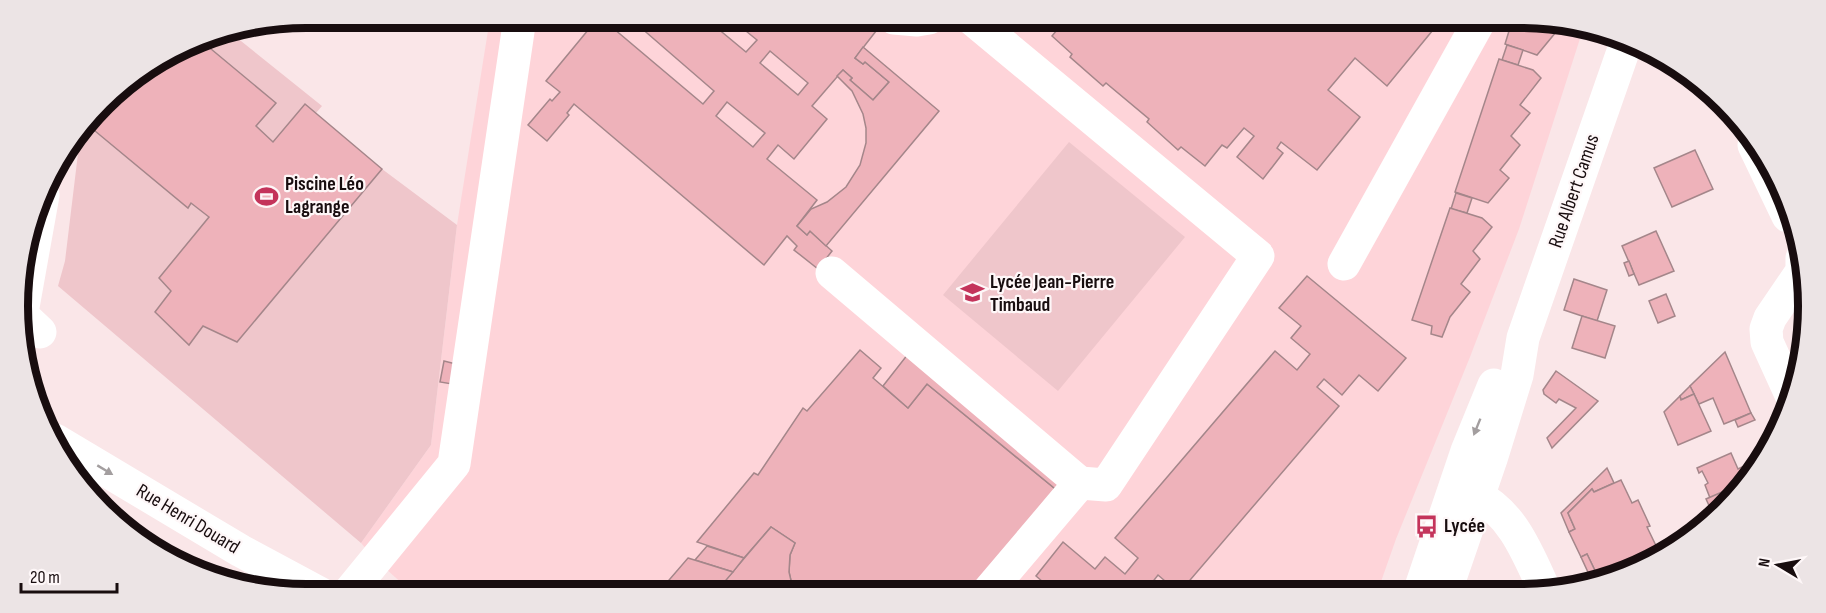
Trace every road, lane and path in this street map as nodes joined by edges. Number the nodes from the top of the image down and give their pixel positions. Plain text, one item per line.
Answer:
1 (519, 28) edge
2 (983, 28) edge
3 (1475, 28) edge
4 (1624, 49) edge
5 (39, 232) edge
6 (1344, 264) dead end
7 (832, 273) dead end
8 (1796, 280) edge
9 (29, 318) edge
10 (1523, 338) junction
11 (1786, 384) edge
12 (67, 448) edge
13 (1080, 483) junction
14 (1477, 496) junction
15 (302, 584) edge
16 (356, 584) edge
17 (994, 584) edge
18 (1422, 584) edge
19 (1448, 584) edge
20 (1542, 584) edge

1 - 16 main road
2 - 13 main road
3 - 6 main road
4 - 10 main road, Rue Albert Camus
5 - 9 main road
7 - 13 main road
8 - 11 main road
10 - 14 main road, Rue Albert Camus
10 -> 18 main road, Rue Albert Camus
12 -> 15 main road, Rue Henri Douard
13 - 17 main road
14 - 19 main road, Rue Albert Camus
14 - 20 main road

